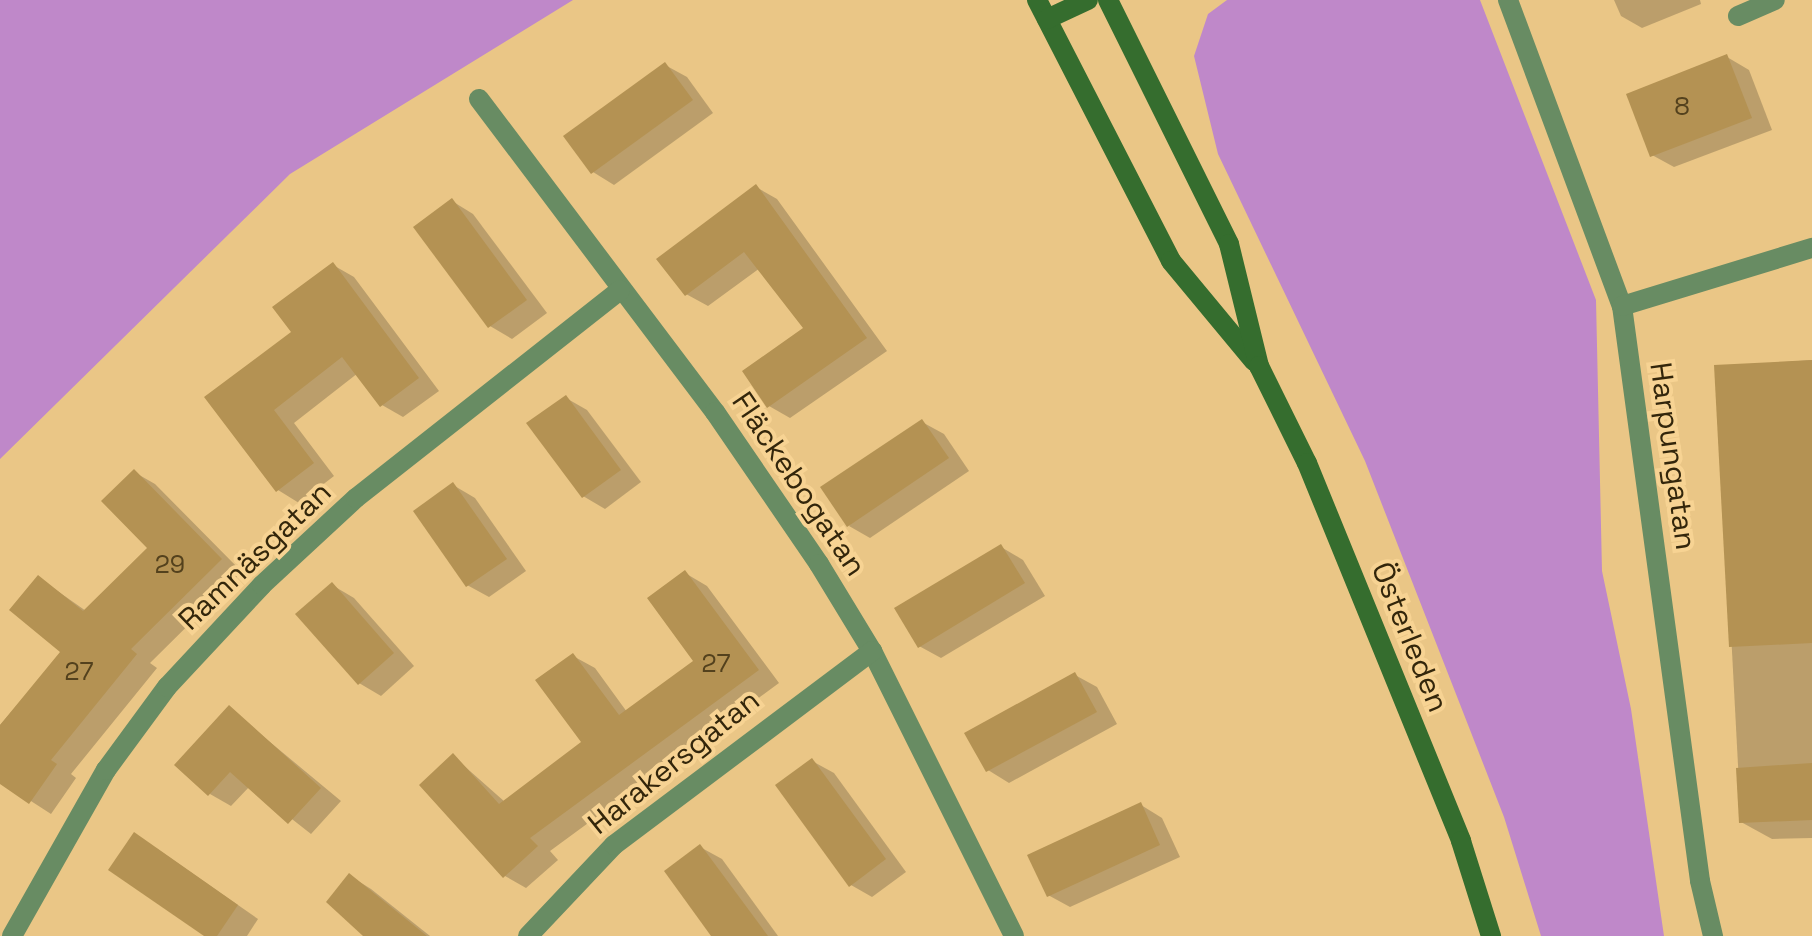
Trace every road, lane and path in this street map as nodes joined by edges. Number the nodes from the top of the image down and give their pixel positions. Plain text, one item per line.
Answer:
1 (1088, 0) edge
2 (1108, 0) edge
3 (1508, 0) edge
4 (1775, 0) edge
5 (1042, 9) edge
6 (1738, 16) dead end
7 (478, 100) dead end
8 (1812, 248) edge
9 (620, 290) junction
10 (1622, 306) junction
11 (1259, 366) junction
12 (872, 650) junction
13 (12, 936) edge
14 (528, 936) edge
15 (1014, 936) edge
16 (1491, 936) edge
17 (1713, 936) edge

1 - 5 main road, Österleden
2 - 11 main road, Österleden
3 - 10 street, Harpungatan
4 - 6 street
5 - 11 main road, Österleden
7 - 9 street, Fläckebogatan
8 - 10 street
9 - 12 street, Fläckebogatan
9 - 13 street, Ramnäsgatan
10 - 17 street, Harpungatan
11 - 16 main road, Österleden
12 - 14 street, Harakersgatan
12 - 15 street, Fläckebogatan

